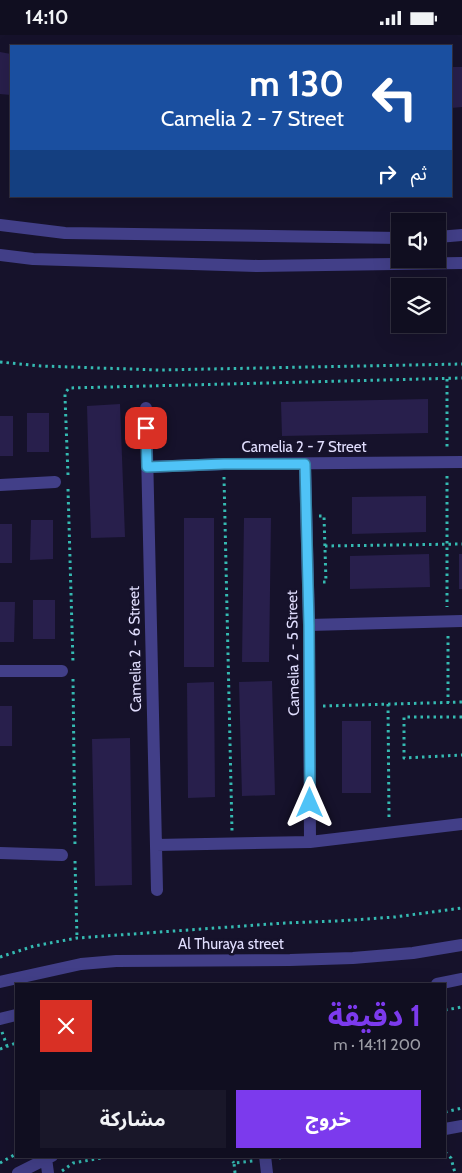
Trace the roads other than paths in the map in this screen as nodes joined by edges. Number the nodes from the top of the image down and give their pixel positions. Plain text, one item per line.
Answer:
1 (0, 225) edge
2 (462, 235) edge
3 (446, 236) edge
4 (391, 238) edge
5 (0, 255) edge
6 (462, 263) edge
7 (146, 409) dead end
8 (462, 462) edge
9 (305, 464) junction
10 (147, 467) junction
11 (55, 482) dead end
12 (0, 485) edge
13 (462, 621) edge
14 (309, 625) junction
15 (0, 671) edge
16 (62, 671) dead end
17 (462, 824) edge
18 (310, 842) junction
19 (156, 845) junction
20 (0, 853) edge
21 (62, 855) dead end
22 (157, 890) dead end
23 (462, 945) edge
24 (462, 979) edge
25 (0, 982) edge
26 (442, 983) edge
27 (15, 1015) edge
28 (0, 1019) edge
29 (462, 1126) edge
30 (446, 1129) edge
31 (269, 1158) edge
32 (48, 1163) edge
33 (18, 1173) edge
34 (267, 1173) edge

1 - 4 street
2 - 3 street
5 - 6 street
7 - 10 street, Camelia 2 - 6 Street
8 - 9 street, Camelia 2 - 7 Street
9 - 10 street, Camelia 2 - 7 Street
9 - 14 street, Camelia 2 - 5 Street
10 - 19 street, Camelia 2 - 6 Street
11 - 12 street
13 - 14 street
14 - 18 street, Camelia 2 - 5 Street
15 - 16 street
17 - 18 street
18 - 19 street
19 - 22 street, Camelia 2 - 6 Street
20 - 21 street
23 - 25 street, Al Thuraya street
24 - 26 street
27 - 28 street
29 - 30 street
31 - 34 street
32 - 33 street

